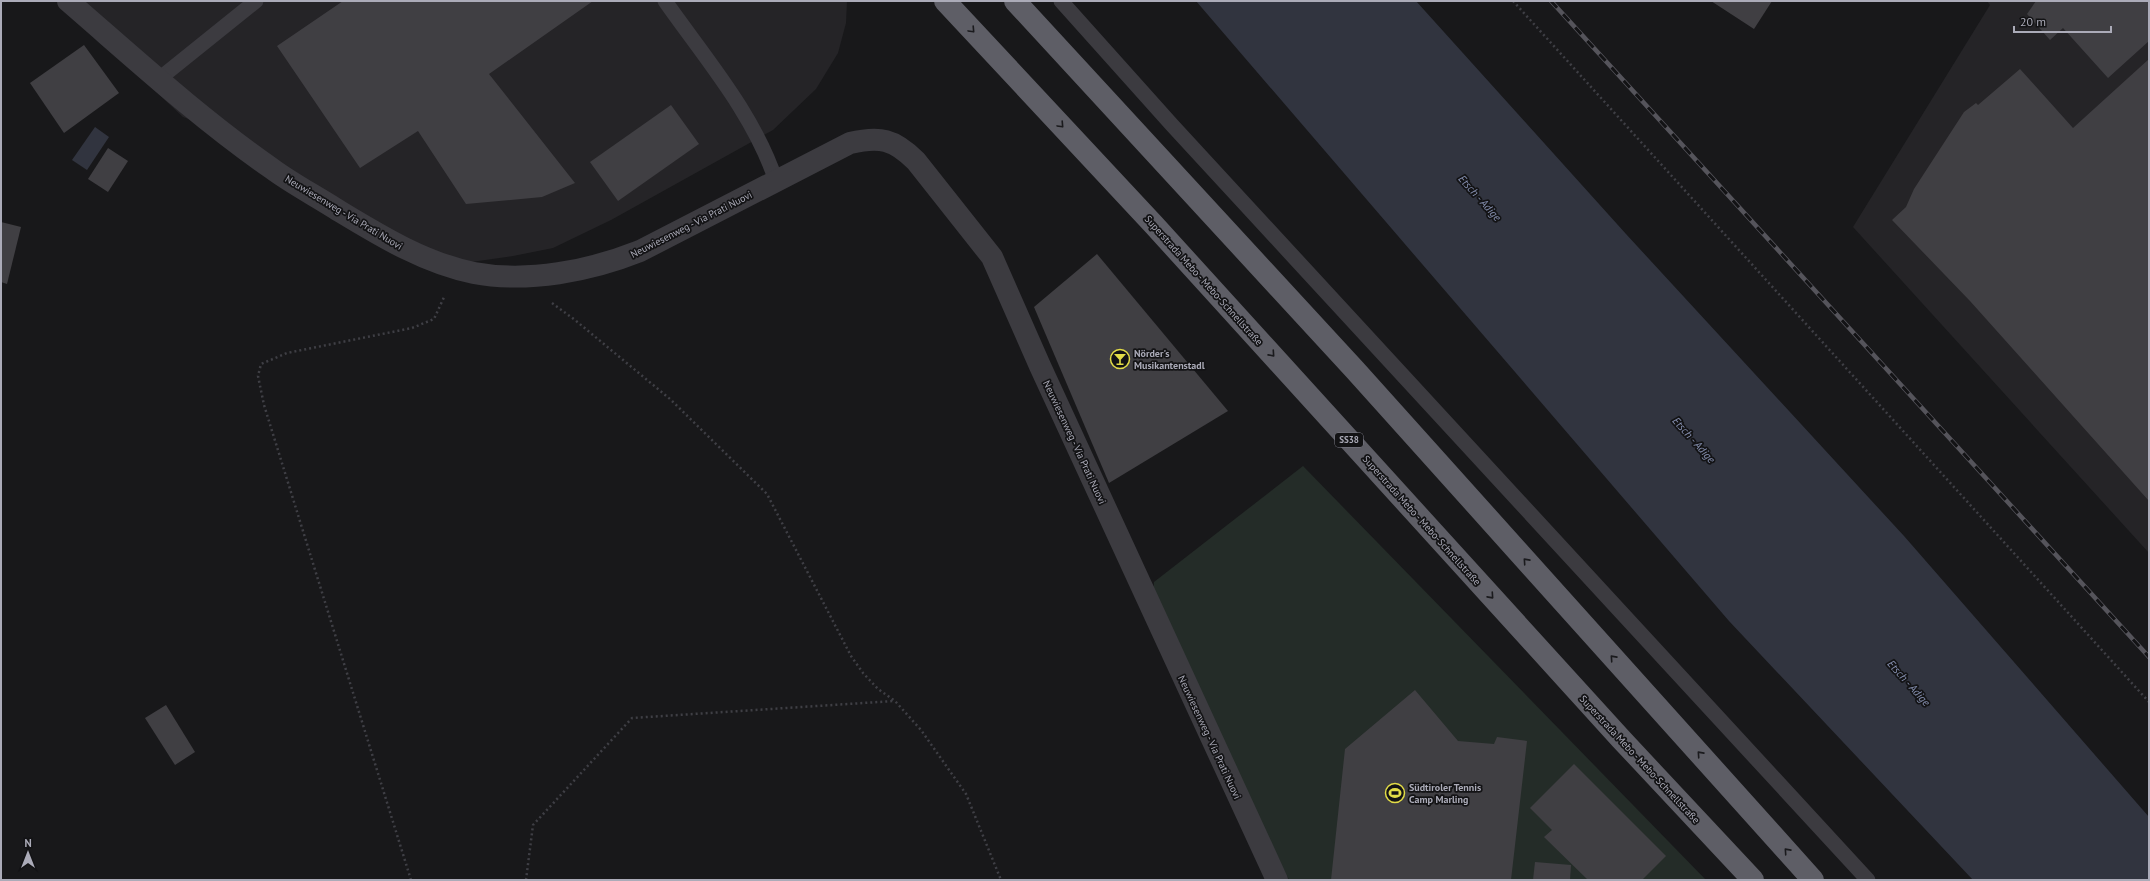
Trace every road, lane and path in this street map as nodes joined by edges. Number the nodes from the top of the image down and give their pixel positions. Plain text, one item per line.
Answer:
1 (68, 1) edge
2 (256, 1) edge
3 (665, 1) edge
4 (945, 1) edge
5 (1015, 1) edge
6 (1061, 1) edge
7 (1513, 1) edge
8 (159, 79) junction
9 (776, 180) junction
10 (455, 268) junction
11 (533, 276) junction
12 (895, 701) junction
13 (2149, 702) edge
14 (411, 880) edge
15 (526, 880) edge
16 (1001, 880) edge
17 (1277, 880) edge
18 (1753, 880) edge
19 (1813, 880) edge
20 (1868, 880) edge

1 - 8 street, Neuwiesenweg - Via Prati Nuovi
2 - 8 lane
3 - 9 lane
4 -> 18 highway, Superstrada Mebo - Mebo-Schnellstraße / SS38
19 -> 5 highway
6 - 20 lane
7 - 13 path
8 - 10 street, Neuwiesenweg - Via Prati Nuovi
9 - 11 street, Neuwiesenweg - Via Prati Nuovi
9 - 17 street, Neuwiesenweg - Via Prati Nuovi
10 - 11 street, Neuwiesenweg - Via Prati Nuovi
10 - 14 path
11 - 12 path
12 - 15 path
12 - 16 path

